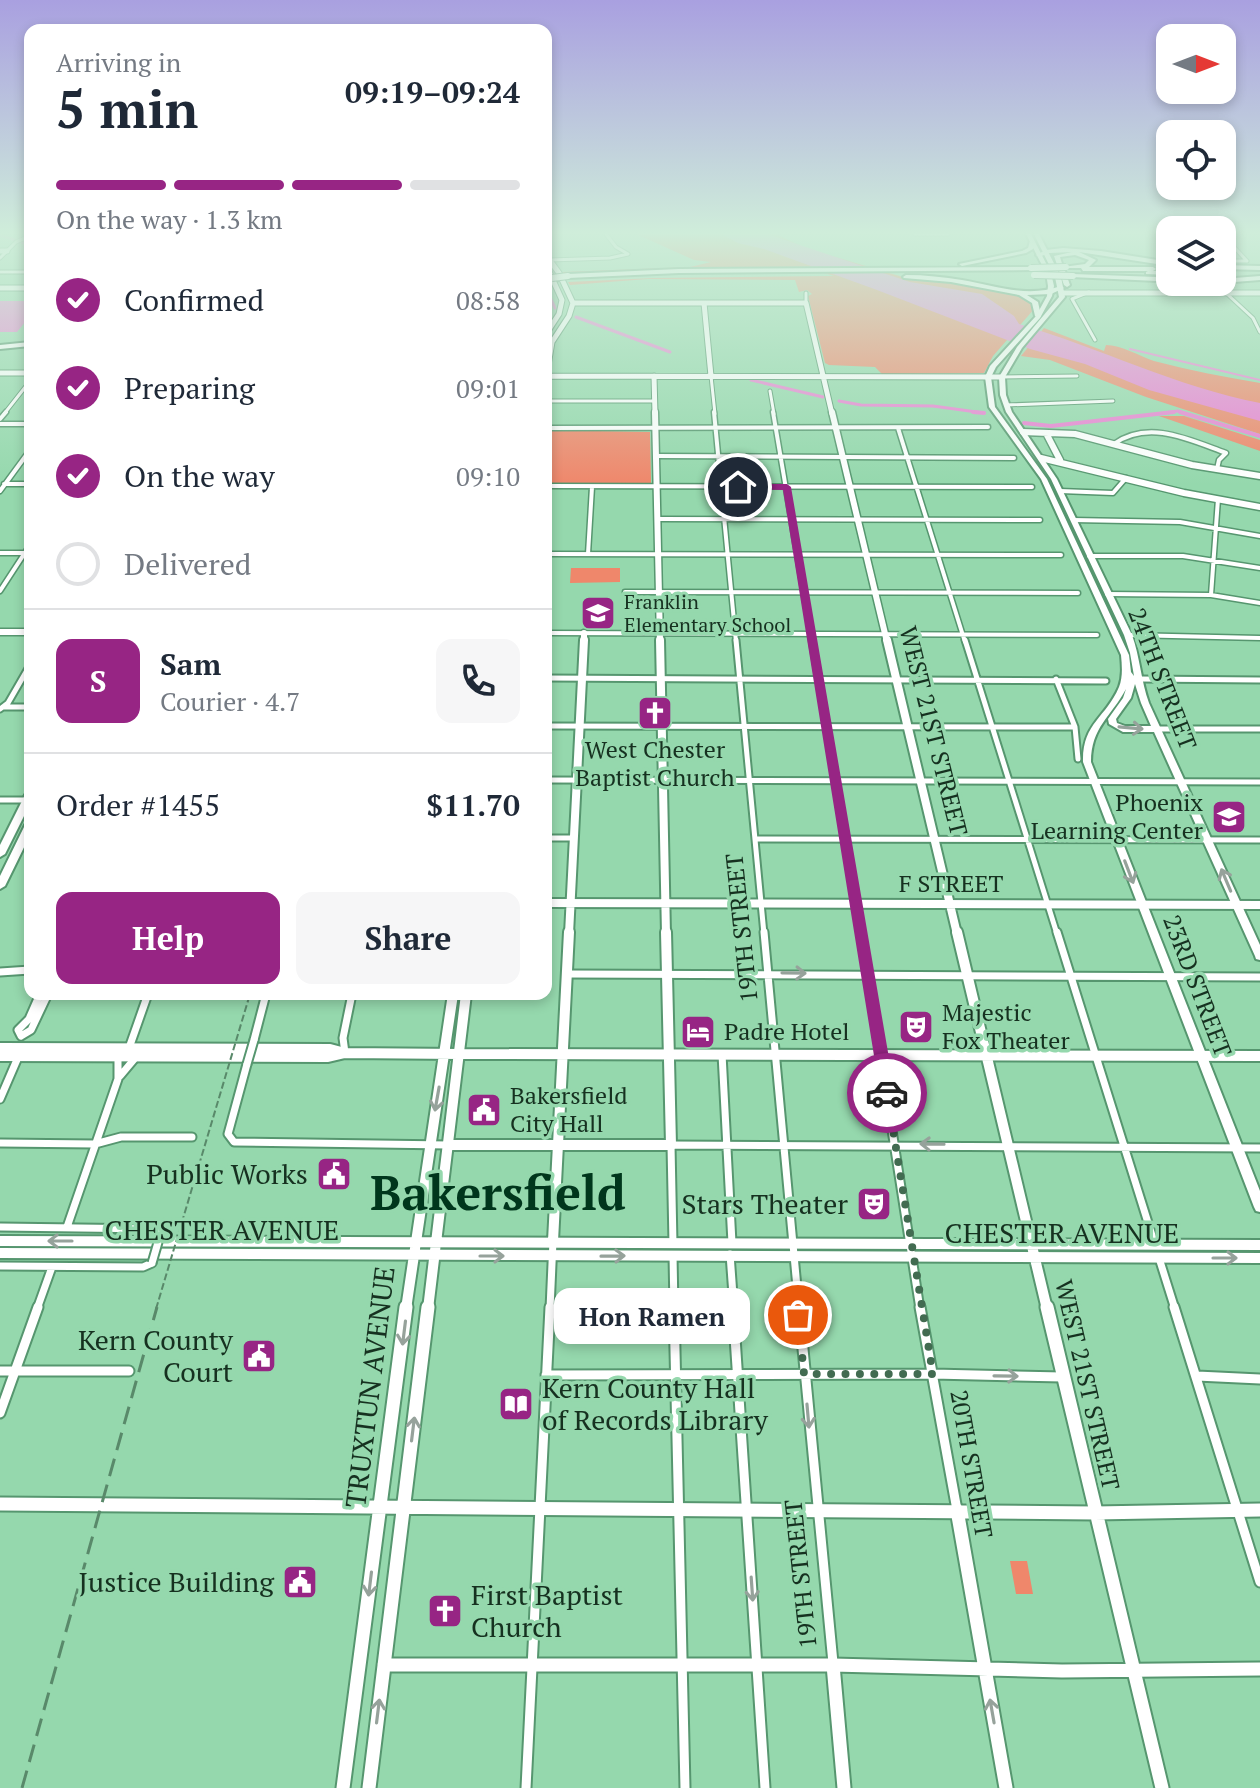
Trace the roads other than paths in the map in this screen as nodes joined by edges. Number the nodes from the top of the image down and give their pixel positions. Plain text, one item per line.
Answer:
1 (564, 317) edge
2 (568, 317) edge
3 (705, 317) edge
4 (810, 317) edge
5 (1037, 317) edge
6 (1046, 317) edge
7 (1082, 317) edge
8 (552, 335) edge
9 (1095, 340) dead end
10 (552, 342) edge
11 (24, 347) edge
12 (0, 349) edge
13 (0, 373) edge
14 (24, 373) edge
15 (552, 376) edge
16 (654, 376) junction
17 (711, 376) junction
18 (1077, 376) dead end
19 (825, 377) junction
20 (988, 377) junction
21 (1002, 377) junction
22 (24, 389) edge
23 (770, 391) dead end
24 (552, 401) edge
25 (655, 401) junction
26 (1113, 401) dead end
27 (1006, 405) junction
28 (0, 408) edge
29 (9, 408) junction
30 (0, 422) edge
31 (24, 424) edge
32 (988, 427) dead end
33 (552, 428) edge
34 (656, 428) junction
35 (716, 428) junction
36 (777, 428) junction
37 (837, 428) junction
38 (898, 428) junction
39 (1024, 433) junction
40 (1065, 433) junction
41 (1047, 435) junction
42 (1018, 444) junction
43 (1114, 444) junction
44 (656, 456) junction
45 (719, 456) junction
46 (782, 457) junction
47 (844, 457) junction
48 (907, 457) junction
49 (24, 458) edge
50 (1014, 458) dead end
51 (1041, 458) junction
52 (1060, 460) junction
53 (1217, 469) junction
54 (1260, 476) edge
55 (1126, 478) junction
56 (3, 484) edge
57 (24, 484) edge
58 (552, 486) edge
59 (592, 487) junction
60 (657, 487) junction
61 (722, 487) junction
62 (787, 487) junction
63 (852, 487) junction
64 (917, 487) junction
65 (1032, 487) dead end
66 (0, 491) edge
67 (1060, 491) junction
68 (1218, 499) junction
69 (1260, 507) edge
70 (658, 519) junction
71 (725, 519) junction
72 (792, 519) junction
73 (859, 520) junction
74 (927, 520) junction
75 (1040, 520) dead end
76 (1073, 520) junction
77 (1216, 527) junction
78 (1260, 536) edge
79 (0, 553) edge
80 (24, 553) edge
81 (552, 554) edge
82 (588, 554) junction
83 (658, 555) junction
84 (728, 555) junction
85 (798, 555) junction
86 (868, 555) junction
87 (938, 555) junction
88 (1061, 555) dead end
89 (1089, 556) junction
90 (24, 557) edge
91 (1213, 559) junction
92 (1260, 568) edge
93 (0, 591) edge
94 (625, 592) dead end
95 (659, 592) junction
96 (732, 593) junction
97 (804, 593) junction
98 (877, 593) junction
99 (950, 593) junction
100 (1078, 593) dead end
101 (1107, 594) junction
102 (1211, 595) junction
103 (1260, 603) edge
104 (0, 632) edge
105 (24, 632) edge
106 (552, 633) edge
107 (584, 633) junction
108 (660, 633) junction
109 (736, 634) junction
110 (811, 634) junction
111 (887, 634) junction
112 (963, 634) junction
113 (1097, 635) dead end
114 (1128, 635) junction
115 (1260, 638) edge
116 (1127, 668) junction
117 (24, 675) edge
118 (552, 678) edge
119 (582, 678) junction
120 (661, 678) junction
121 (740, 678) junction
122 (819, 679) junction
123 (898, 679) junction
124 (977, 679) junction
125 (1056, 679) junction
126 (1139, 679) junction
127 (1260, 680) edge
128 (1106, 681) dead end
129 (24, 707) edge
130 (1, 708) edge
131 (552, 726) edge
132 (580, 726) junction
133 (662, 727) junction
134 (744, 727) junction
135 (827, 727) junction
136 (910, 727) junction
137 (1075, 727) junction
138 (992, 728) junction
139 (1157, 729) junction
140 (1260, 729) edge
141 (1078, 759) dead end
142 (552, 780) edge
143 (577, 780) junction
144 (663, 780) junction
145 (749, 780) junction
146 (836, 780) junction
147 (922, 781) junction
148 (1009, 781) junction
149 (1094, 781) junction
150 (1181, 782) junction
151 (1260, 782) edge
152 (24, 798) edge
153 (0, 800) edge
154 (24, 808) edge
155 (24, 837) edge
156 (552, 838) edge
157 (574, 838) junction
158 (755, 839) junction
159 (846, 839) junction
160 (936, 839) junction
161 (1027, 839) junction
162 (1117, 840) junction
163 (1208, 840) junction
164 (1260, 840) edge
165 (0, 854) edge
166 (0, 886) edge
167 (552, 903) edge
168 (570, 903) junction
169 (666, 903) junction
170 (761, 903) junction
171 (857, 904) junction
172 (952, 904) junction
173 (1048, 904) junction
174 (1142, 904) junction
175 (1236, 905) junction
176 (1260, 905) edge
177 (1260, 956) edge
178 (0, 972) edge
179 (24, 973) edge
180 (768, 973) junction
181 (567, 974) junction
182 (869, 974) junction
183 (667, 975) junction
184 (969, 976) junction
185 (1070, 976) junction
186 (1170, 976) junction
187 (1260, 977) edge
188 (37, 1000) edge
189 (45, 1000) edge
190 (146, 1000) edge
191 (264, 1000) edge
192 (351, 1000) edge
193 (452, 1000) edge
194 (465, 1000) edge
195 (344, 1033) junction
196 (0, 1048) edge
197 (330, 1049) junction
198 (20, 1052) junction
199 (132, 1053) junction
200 (345, 1053) junction
201 (445, 1053) junction
202 (563, 1053) junction
203 (776, 1053) junction
204 (460, 1054) junction
205 (669, 1054) junction
206 (722, 1054) junction
207 (882, 1054) junction
208 (988, 1055) junction
209 (1095, 1055) junction
210 (0, 1056) edge
211 (1201, 1056) junction
212 (1260, 1056) edge
213 (76, 1057) junction
214 (118, 1057) junction
215 (118, 1079) junction
216 (0, 1099) edge
217 (192, 1137) dead end
218 (0, 1143) edge
219 (727, 1143) junction
220 (95, 1144) junction
221 (784, 1144) junction
222 (896, 1144) junction
223 (430, 1145) junction
224 (448, 1145) junction
225 (558, 1145) junction
226 (671, 1145) junction
227 (1010, 1145) junction
228 (1124, 1148) junction
229 (1237, 1148) junction
230 (1260, 1148) edge
231 (1260, 1207) edge
232 (0, 1227) edge
233 (67, 1227) junction
234 (0, 1241) edge
235 (415, 1241) junction
236 (435, 1241) junction
237 (553, 1241) junction
238 (1155, 1245) junction
239 (1260, 1245) edge
240 (731, 1248) junction
241 (673, 1249) junction
242 (792, 1249) junction
243 (912, 1250) junction
244 (1034, 1251) junction
245 (0, 1253) edge
246 (413, 1255) junction
247 (433, 1255) junction
248 (552, 1256) junction
249 (1159, 1258) junction
250 (1260, 1258) edge
251 (0, 1266) edge
252 (52, 1267) junction
253 (0, 1371) edge
254 (15, 1371) junction
255 (129, 1371) dead end
256 (676, 1374) junction
257 (738, 1374) junction
258 (804, 1374) junction
259 (933, 1374) junction
260 (546, 1375) junction
261 (1197, 1376) junction
262 (1062, 1377) junction
263 (1260, 1379) edge
264 (0, 1413) edge
265 (0, 1504) edge
266 (380, 1506) junction
267 (403, 1506) junction
268 (539, 1508) junction
269 (816, 1509) junction
270 (678, 1510) junction
271 (957, 1510) junction
272 (1237, 1510) junction
273 (1260, 1510) edge
274 (746, 1511) junction
275 (1095, 1513) junction
276 (1260, 1582) edge
277 (384, 1665) junction
278 (833, 1665) junction
279 (530, 1666) junction
280 (682, 1666) junction
281 (758, 1666) junction
282 (985, 1669) junction
283 (1260, 1669) edge
284 (1133, 1672) junction
285 (343, 1788) edge
286 (369, 1788) edge
287 (526, 1788) edge
288 (685, 1788) edge
289 (765, 1788) edge
290 (844, 1788) edge
291 (1006, 1788) edge
292 (1162, 1788) edge

1 - 8 street
2 - 10 street
3 - 17 street, 19TH STREET
4 - 19 street, WEST 21ST STREET
5 - 20 main road
6 - 21 main road
7 - 9 street
11 - 12 highway
13 - 14 street
15 - 16 street
16 - 17 street
16 - 25 street
17 - 19 street
17 - 35 street, 19TH STREET
18 - 21 street
19 - 20 street
19 - 37 street, WEST 21ST STREET
20 - 21 street
20 - 42 main road, 24TH STREET
21 - 27 main road, 24TH STREET
22 - 29 street
23 - 36 street, 20TH STREET
24 - 25 street
25 - 34 street
26 - 27 street
27 - 39 main road, 24TH STREET
28 - 29 street
29 - 30 street
30 - 31 street
32 - 38 street
33 - 34 street
34 - 35 street
34 - 44 street
35 - 36 street
35 - 45 street, 19TH STREET
36 - 37 street
36 - 46 street, 20TH STREET
37 - 38 street
37 - 47 street, WEST 21ST STREET
38 - 48 street
39 - 40 street
39 - 41 street
39 - 51 main road, 24TH STREET
40 - 41 street
40 - 43 street
41 - 52 street
42 - 51 main road
42 - 116 main road, 24TH STREET
43 - 53 street
43 - 53 street
44 - 45 street
44 - 60 street
45 - 46 street
45 - 61 street, 19TH STREET
46 - 47 street
46 - 62 street, 20TH STREET
47 - 48 street
47 - 63 street, WEST 21ST STREET
48 - 50 street
48 - 64 street
49 - 56 street
51 - 52 street
51 - 67 main road, 24TH STREET
52 - 55 street
53 - 54 street
55 - 67 street
55 - 68 street
56 - 57 street
56 - 66 street
58 - 59 street
59 - 60 street
59 - 82 street
60 - 61 street
60 - 70 street
61 - 62 street
61 - 71 street, 19TH STREET
62 - 63 street
62 - 72 street, 20TH STREET
63 - 64 street
63 - 73 street, WEST 21ST STREET
64 - 65 street
64 - 74 street
67 - 76 main road, 24TH STREET
68 - 69 street
68 - 77 street
70 - 71 street
70 - 83 street
71 - 72 street
71 - 84 street, 19TH STREET
72 - 73 street
72 - 85 street, 20TH STREET
73 - 74 street
73 - 86 street, WEST 21ST STREET
74 - 75 street
74 - 87 street
76 - 77 street
76 - 89 main road, 24TH STREET
77 - 78 street
77 - 91 street
79 - 80 street
81 - 82 street
82 - 83 street
83 - 84 street
83 - 95 street
84 - 85 street
84 - 96 street, 19TH STREET
85 - 86 street
85 - 97 street, 20TH STREET
86 - 87 street
86 - 98 street, WEST 21ST STREET
87 - 88 street
87 - 99 street
89 - 91 street
89 - 101 main road, 24TH STREET
90 - 93 street
91 - 92 street
91 - 102 street
94 - 95 street
95 - 96 street
95 - 108 street
96 - 97 street
96 - 109 street, 19TH STREET
97 - 98 street
97 - 110 street, 20TH STREET
98 - 99 street
98 - 111 street, WEST 21ST STREET
99 - 100 street
99 - 112 street
101 - 102 street
101 - 114 main road, 24TH STREET
102 - 103 street
104 - 105 street
106 - 107 street
107 - 108 street
107 - 119 street
108 - 109 street
108 - 120 street
109 - 110 street
109 - 121 street, 19TH STREET
110 - 111 street
110 - 122 street, 20TH STREET
111 - 112 street
111 - 123 street, WEST 21ST STREET
112 - 113 street
112 - 124 street
114 - 115 street
114 - 126 main road, 24TH STREET
116 -> 139 main road
116 - 149 main road, 24TH STREET
117 - 130 street
118 - 119 street
119 - 120 street
119 - 132 street
120 - 121 street
120 - 133 street
121 - 122 street
121 - 134 street, 19TH STREET
122 - 123 street
122 - 135 street, 20TH STREET
123 - 124 street
123 - 136 street, WEST 21ST STREET
124 - 125 street
124 - 138 street
125 - 128 street
125 - 137 street
126 - 127 street
126 - 139 main road, 24TH STREET
129 - 130 street
131 - 132 street
132 - 133 street
132 - 143 street
133 - 134 street
133 - 144 street
134 - 135 street
134 - 145 street, 19TH STREET
135 - 136 street
135 - 146 street, 20TH STREET
136 - 138 street
136 - 147 street, WEST 21ST STREET
137 - 138 street
137 - 141 street
138 - 148 street
139 - 140 street
139 - 150 main road, 24TH STREET
142 - 143 street
143 - 144 street
143 - 157 street
144 - 145 street
144 - 169 street
145 - 146 street
145 - 158 street, 19TH STREET
146 - 147 street
146 - 159 street, 20TH STREET
147 - 148 street
147 - 160 street, WEST 21ST STREET
148 - 149 street
148 - 161 street
149 - 150 street
149 - 162 main road, 23RD STREET
150 - 151 street
150 - 163 main road, 24TH STREET
152 - 153 street
154 - 165 main road
155 - 166 main road
156 - 157 street
157 - 168 street
158 - 159 street
158 - 170 street, 19TH STREET
159 - 160 street
159 - 171 street, 20TH STREET
160 - 161 street
160 - 172 street, WEST 21ST STREET
161 - 162 street
161 - 173 street
162 - 163 street
162 -> 174 main road, 23RD STREET
163 - 164 street
175 -> 163 main road, 24TH STREET
167 - 168 street, F STREET
168 - 169 street, F STREET
168 - 181 street
169 - 170 street, F STREET
169 - 183 street
170 - 171 street, F STREET
170 - 180 street, 19TH STREET
171 - 172 street, F STREET
171 - 182 street, 20TH STREET
172 - 173 street, F STREET
172 - 184 street, WEST 21ST STREET
173 - 174 street, F STREET
173 - 185 street
174 - 175 street, F STREET
174 - 186 main road, 23RD STREET
175 - 176 street, F STREET
175 - 177 main road, 24TH STREET
178 - 179 street
180 -> 182 street
180 - 183 street
180 - 203 street, 19TH STREET
181 - 183 street
181 - 202 street
182 - 184 street
182 - 207 street, 20TH STREET
183 - 205 street
184 - 185 street
184 - 208 street, WEST 21ST STREET
185 - 186 street
185 - 209 street
186 - 187 street
186 - 211 main road, 23RD STREET
188 - 189 street
190 - 199 street
191 - 223 street, bridge
192 - 195 street
193 - 201 street, TRUXTUN AVENUE
194 - 204 street, TRUXTUN AVENUE
195 - 197 street
195 - 200 street
196 - 198 street
197 - 199 street
197 - 200 street
198 - 199 street
198 - 210 street
198 - 213 street
198 - 216 street
199 - 200 street
199 - 213 street
199 - 214 street
199 - 215 street
200 - 201 street
201 - 204 street
201 -> 223 street, TRUXTUN AVENUE
202 - 204 street
202 - 205 street
202 - 225 street
203 - 206 street
203 - 207 street
203 - 221 street, 19TH STREET
204 - 224 street, TRUXTUN AVENUE
205 - 206 street
205 - 226 street
206 - 219 street
207 - 208 street
207 - 222 street, 20TH STREET
208 - 209 street
208 - 227 street, WEST 21ST STREET
209 - 211 street
209 - 228 street
211 - 212 street
211 - 229 main road, 23RD STREET
213 - 214 street
214 - 215 street
215 - 220 street
217 - 220 street
218 - 220 street
219 - 221 street
219 - 226 street
219 - 240 street
220 - 233 street
221 - 222 street
221 - 242 street, 19TH STREET
227 -> 222 street
222 - 243 street, 20TH STREET
223 - 224 street
223 - 235 street, TRUXTUN AVENUE
224 - 225 street
224 - 236 street, TRUXTUN AVENUE
225 - 226 street
225 - 237 street
226 - 241 street
227 - 228 street
227 - 244 street, WEST 21ST STREET
228 - 229 street
228 - 238 street
229 - 230 street
229 - 231 main road, 23RD STREET
232 - 233 street
233 - 252 street, bridge
235 -> 234 street, CHESTER AVENUE
235 - 236 street, CHESTER AVENUE
235 - 246 street, TRUXTUN AVENUE
236 - 237 street, CHESTER AVENUE
236 - 247 street, TRUXTUN AVENUE
237 - 241 street, CHESTER AVENUE
237 - 248 street
238 - 239 street, CHESTER AVENUE
238 - 244 street, CHESTER AVENUE
240 - 241 street, CHESTER AVENUE
240 - 242 street, CHESTER AVENUE
240 - 257 street
248 -> 241 street, CHESTER AVENUE
241 - 256 street
242 - 243 street, CHESTER AVENUE
242 - 258 street, 19TH STREET
243 - 244 street, CHESTER AVENUE
243 - 259 street, 20TH STREET
244 - 249 street, CHESTER AVENUE
244 - 262 street, WEST 21ST STREET
245 - 246 street, CHESTER AVENUE
246 - 247 street, CHESTER AVENUE
246 -> 266 street, TRUXTUN AVENUE
247 -> 248 street, CHESTER AVENUE
267 -> 247 street, TRUXTUN AVENUE
248 - 260 street
249 -> 250 street, CHESTER AVENUE
249 - 261 street
251 - 252 street
252 - 254 street
253 - 254 street
254 - 255 street
254 - 264 street
256 - 257 street
256 - 260 street
256 - 270 street
257 - 258 street
257 - 274 street
258 - 259 street
258 -> 269 street, 19TH STREET
259 -> 262 street
259 - 271 street, 20TH STREET
260 - 268 street
261 - 263 street
261 - 272 street
262 - 275 street, WEST 21ST STREET
265 - 266 street
266 - 267 street
266 -> 285 street, TRUXTUN AVENUE
267 - 268 street
267 - 277 street, TRUXTUN AVENUE
268 - 270 street
268 - 279 street
269 - 271 street
269 - 274 street
269 - 278 street, 19TH STREET
270 - 274 street
270 - 280 street
271 - 275 street
271 - 282 street, 20TH STREET
272 - 273 street
272 - 275 street
272 - 276 street
274 -> 281 street
275 - 284 street, WEST 21ST STREET
277 - 279 street
286 -> 277 street, TRUXTUN AVENUE
278 - 281 street
278 - 282 street
278 - 290 street, 19TH STREET
279 - 280 street
279 - 287 street
280 - 281 street
280 - 288 street
281 - 289 street
282 - 284 street
291 -> 282 street, 20TH STREET
283 - 284 street
284 - 292 street, WEST 21ST STREET

